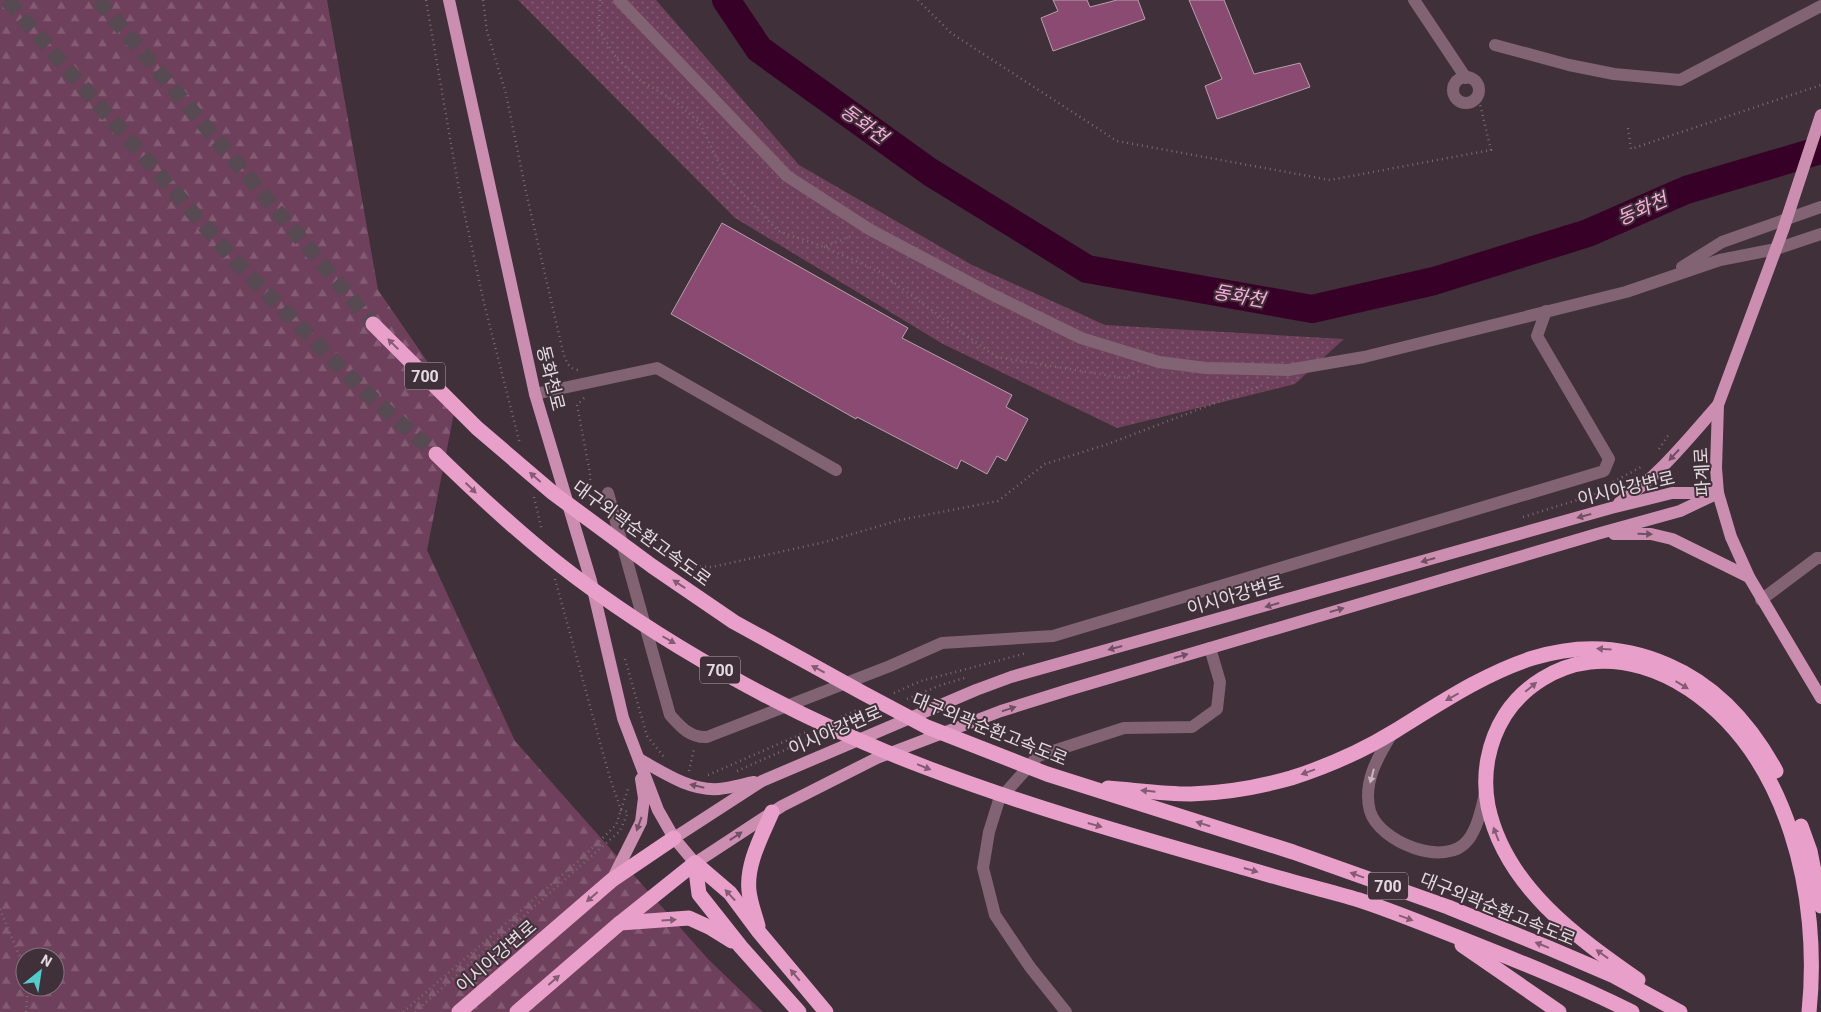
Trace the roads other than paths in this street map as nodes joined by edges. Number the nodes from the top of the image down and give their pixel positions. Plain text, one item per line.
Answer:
1 (449, 0) edge
2 (619, 0) edge
3 (1414, 0) edge
4 (1821, 6) edge
5 (1495, 45) dead end
6 (1466, 78) junction
7 (1821, 115) edge
8 (1821, 207) edge
9 (1821, 234) edge
10 (1776, 249) junction
11 (1661, 280) junction
12 (1546, 311) junction
13 (373, 324) tunnel mouth
14 (535, 394) junction
15 (1718, 405) junction
16 (436, 454) tunnel mouth
17 (836, 470) dead end
18 (608, 493) dead end
19 (1718, 493) junction
20 (1611, 508) junction
21 (1597, 534) junction
22 (1821, 558) edge
23 (1749, 577) junction
24 (1761, 600) junction
25 (1210, 648) junction
26 (1821, 698) edge
27 (1393, 732) junction
28 (639, 759) junction
29 (762, 781) junction
30 (1086, 787) junction
31 (1486, 793) junction
32 (772, 812) junction
33 (674, 838) junction
34 (695, 863) junction
35 (612, 880) junction
36 (1821, 906) edge
37 (620, 923) junction
38 (1440, 930) junction
39 (759, 932) junction
40 (741, 948) junction
41 (459, 1012) edge
42 (517, 1012) edge
43 (799, 1012) edge
44 (826, 1012) edge
45 (1066, 1012) edge
46 (1560, 1012) edge
47 (1632, 1012) edge
48 (1680, 1012) edge
49 (1685, 1012) edge
50 (1809, 1012) edge

1 - 14 main road, 동화천로
2 - 12 street
3 - 6 street
4 - 5 street
6 - 6 street
7 - 10 main road, 파계로
8 - 11 street
9 - 10 street
10 - 11 street
10 - 15 main road, 파계로
11 - 12 street
12 - 18 street
30 -> 13 highway, 대구외곽순환고속도로 / 700
14 - 17 street
14 - 28 main road, 동화천로
15 - 19 main road, 파계로
15 -> 20 main road
16 -> 38 highway, 700
19 - 20 main road, 이시아강변로
19 - 21 main road, 이시아강변로
19 - 23 main road, 파계로
20 -> 29 main road, 이시아강변로
21 -> 23 main road
25 -> 21 main road, 이시아강변로
22 - 24 street
23 - 24 main road, 파계로
24 - 26 main road, 파계로
32 -> 25 main road, 이시아강변로
25 - 45 street
27 -> 30 highway
27 -> 31 street
36 -> 27 highway
29 -> 28 main road
28 - 33 main road
28 -> 35 main road
29 - 33 main road, 이시아강변로
48 -> 30 highway, 대구외곽순환고속도로 / 700
49 -> 31 highway
31 -> 50 highway
34 -> 32 main road, 이시아강변로
32 - 39 highway
33 - 34 main road
33 - 35 highway, 이시아강변로
34 - 37 highway, 이시아강변로
39 -> 34 highway
34 - 40 highway
35 -> 41 highway, 이시아강변로
37 -> 40 highway
42 -> 37 highway, 이시아강변로
38 - 46 highway
38 - 47 highway, 700
44 -> 39 highway
40 - 43 highway

